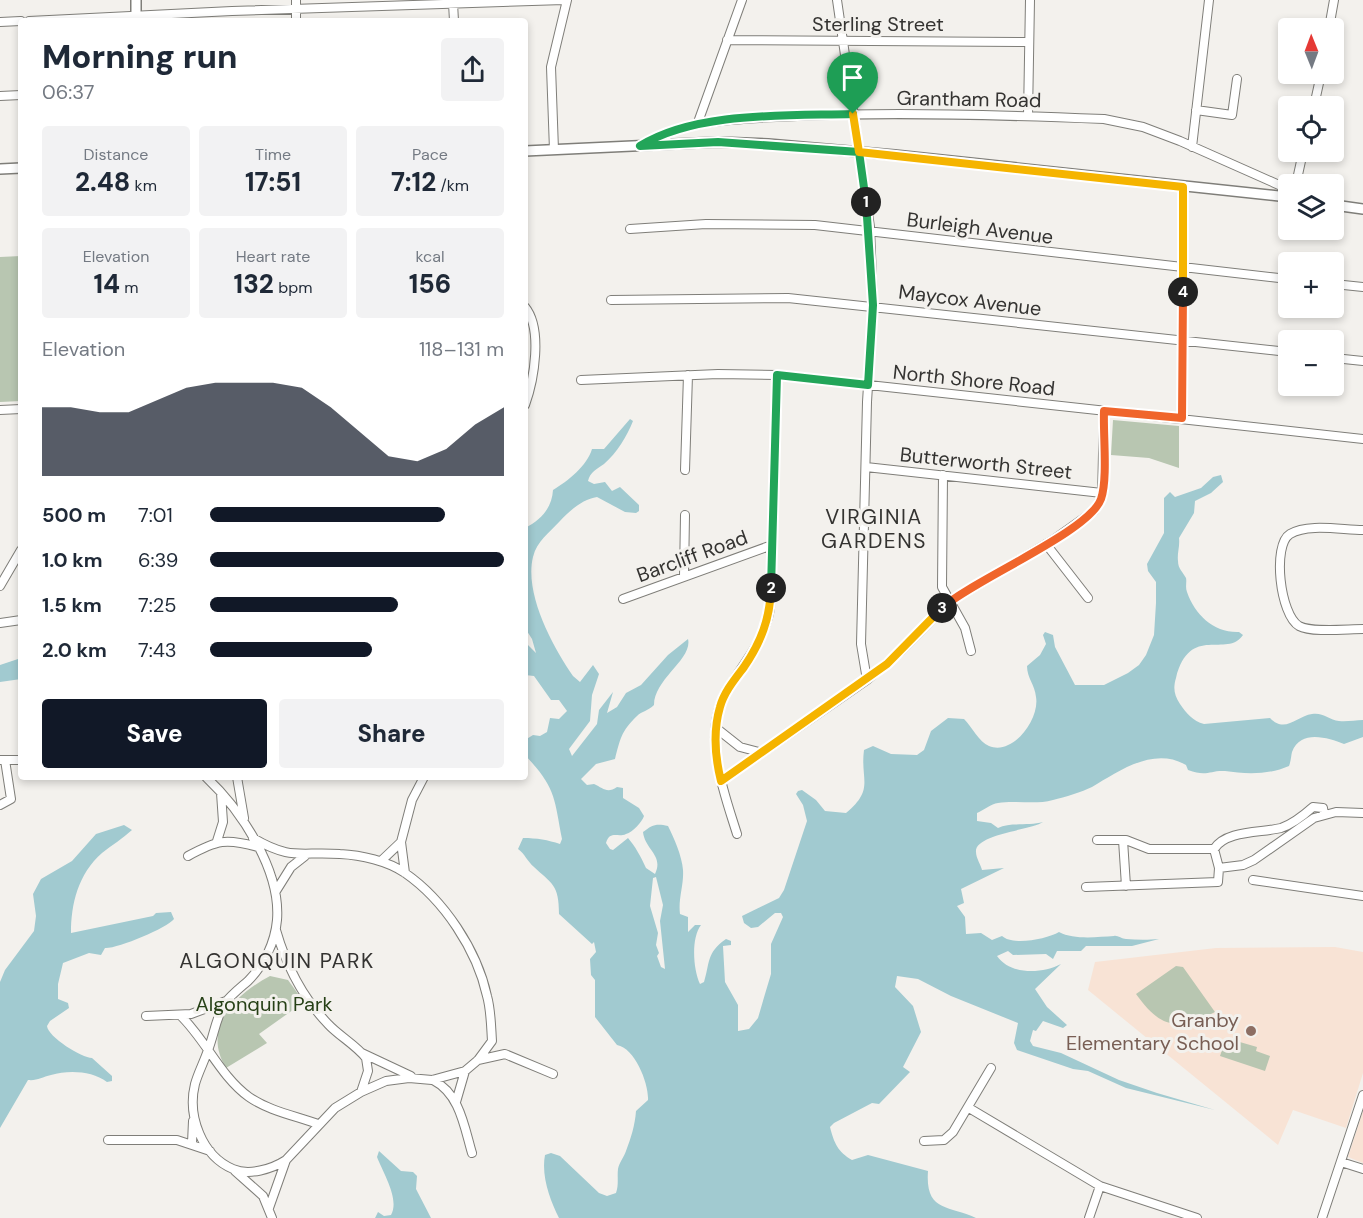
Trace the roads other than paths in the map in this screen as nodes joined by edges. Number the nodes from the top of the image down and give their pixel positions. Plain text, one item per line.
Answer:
1 (136, 0) edge
2 (565, 0) edge
3 (742, 0) edge
4 (837, 0) edge
5 (1030, 0) edge
6 (1209, 0) edge
7 (1334, 0) edge
8 (369, 3) edge
9 (453, 3) junction
10 (296, 4) edge
11 (136, 18) edge
12 (147, 18) edge
13 (454, 18) edge
14 (1331, 18) edge
15 (18, 21) edge
16 (0, 22) edge
17 (727, 40) junction
18 (843, 40) junction
19 (1029, 42) junction
20 (1237, 79) dead end
21 (18, 95) edge
22 (0, 96) edge
23 (1196, 110) junction
24 (853, 114) junction
25 (1028, 116) junction
26 (697, 125) junction
27 (640, 146) junction
28 (1192, 147) junction
29 (554, 150) junction
30 (528, 151) edge
31 (859, 152) junction
32 (18, 168) edge
33 (0, 169) edge
34 (1278, 185) edge
35 (1183, 187) junction
36 (1278, 196) edge
37 (1344, 206) edge
38 (1363, 209) edge
39 (630, 229) dead end
40 (870, 231) junction
41 (1183, 268) junction
42 (1278, 278) edge
43 (1344, 285) edge
44 (1363, 287) edge
45 (611, 300) dead end
46 (873, 305) junction
47 (528, 313) edge
48 (1182, 341) junction
49 (1278, 351) edge
50 (1344, 359) edge
51 (1363, 361) edge
52 (688, 375) junction
53 (777, 375) junction
54 (581, 380) dead end
55 (868, 385) junction
56 (528, 397) edge
57 (18, 409) edge
58 (0, 410) edge
59 (1104, 411) junction
60 (1182, 418) junction
61 (1363, 438) edge
62 (866, 467) junction
63 (685, 470) dead end
64 (943, 475) junction
65 (1102, 493) junction
66 (685, 515) dead end
67 (1363, 530) edge
68 (1046, 544) junction
69 (772, 545) junction
70 (18, 555) edge
71 (684, 576) junction
72 (0, 586) edge
73 (623, 598) dead end
74 (1088, 598) dead end
75 (949, 602) junction
76 (18, 620) edge
77 (0, 623) edge
78 (1363, 629) edge
79 (972, 651) dead end
80 (867, 680) junction
81 (716, 728) junction
82 (759, 752) junction
83 (3, 760) edge
84 (209, 780) edge
85 (238, 780) edge
86 (422, 780) edge
87 (721, 781) junction
88 (220, 790) junction
89 (0, 804) edge
90 (1363, 813) edge
91 (1324, 814) junction
92 (244, 819) junction
93 (737, 834) dead end
94 (253, 838) junction
95 (1097, 840) dead end
96 (1123, 840) junction
97 (217, 842) junction
98 (401, 842) junction
99 (258, 847) junction
100 (1214, 849) junction
101 (188, 856) dead end
102 (306, 856) junction
103 (381, 861) junction
104 (1219, 868) junction
105 (405, 873) junction
106 (1253, 880) dead end
107 (1126, 886) junction
108 (1086, 887) dead end
109 (276, 891) junction
110 (1363, 896) edge
111 (275, 929) junction
112 (226, 1001) junction
113 (180, 1015) junction
114 (146, 1016) dead end
115 (492, 1041) junction
116 (209, 1050) junction
117 (361, 1052) junction
118 (506, 1054) junction
119 (478, 1060) junction
120 (991, 1068) dead end
121 (465, 1071) junction
122 (554, 1074) dead end
123 (418, 1078) junction
124 (432, 1080) junction
125 (361, 1092) junction
126 (1363, 1095) edge
127 (456, 1102) junction
128 (969, 1108) junction
129 (194, 1116) junction
130 (318, 1124) junction
131 (108, 1140) dead end
132 (924, 1141) dead end
133 (192, 1143) junction
134 (211, 1152) junction
135 (472, 1153) dead end
136 (286, 1160) junction
137 (1341, 1162) junction
138 (231, 1169) junction
139 (1363, 1169) edge
140 (1100, 1186) junction
141 (270, 1208) junction
142 (272, 1218) edge
143 (1089, 1218) edge
144 (1197, 1218) edge
145 (1322, 1218) edge

1 - 11 main road
2 - 9 street
2 - 29 street
3 - 17 street
4 - 18 street
5 - 19 street
6 - 23 street
7 - 14 street
8 - 9 street
8 - 10 street
9 - 13 street
10 - 12 street
15 - 16 street
17 - 18 street, Sterling Street
17 - 26 street
18 - 19 street, Sterling Street
18 - 24 street
19 - 25 street
20 - 23 street
21 - 22 street
23 - 28 street
24 - 25 street, Grantham Road
24 - 26 street, Grantham Road
24 - 31 street
25 - 28 street, Grantham Road
26 - 27 street, Grantham Road
27 - 29 main road
27 - 31 main road
28 - 34 street, Grantham Road
29 - 30 main road
31 - 35 main road
31 - 40 street
32 - 33 main road
35 - 36 main road
35 - 41 street
37 - 38 main road
39 - 40 street, Burleigh Avenue
40 - 41 street, Burleigh Avenue
40 - 46 street
41 - 42 street, Burleigh Avenue
41 - 48 street
43 - 44 street
45 - 46 street, Maycox Avenue
46 - 48 street, Maycox Avenue
46 - 55 street
47 - 56 street
48 - 49 street, Maycox Avenue
48 - 60 street
50 - 51 street
52 - 53 street, North Shore Road
52 - 54 street, North Shore Road
52 - 63 street
53 - 55 street, North Shore Road
53 - 69 street
55 - 59 street, North Shore Road
55 - 62 street
57 - 58 street
59 - 60 street, North Shore Road
59 - 65 street
60 - 61 street, North Shore Road
62 - 64 street, Butterworth Street
62 - 80 street
64 - 65 street, Butterworth Street
64 - 75 street
65 - 68 street
66 - 71 street
67 - 78 street
68 - 74 street
68 - 75 street
69 - 71 street, Barcliff Road
69 - 81 street
70 - 72 street
71 - 73 street, Barcliff Road
75 - 79 street
75 - 80 street
76 - 77 street
80 - 82 street
81 - 82 street
81 - 87 street
82 - 87 street
83 - 89 street
84 - 88 street
85 - 92 street
86 - 98 street
87 - 93 street
88 - 92 street
88 - 97 street
90 - 91 street
91 - 100 street
91 - 104 street
92 - 94 street
94 - 99 street
94 - 102 street
95 - 96 street
96 - 100 street
96 - 107 street
97 - 99 street
97 - 101 street
98 - 103 street
98 - 105 street
99 - 109 street
100 - 104 street
102 - 103 street
102 - 109 street
103 - 105 street
104 - 107 street
105 - 115 street
106 - 110 street
107 - 108 street
109 - 111 street
111 - 112 street
111 - 117 street
112 - 113 street
112 - 116 street
113 - 114 street
113 - 116 street
115 - 118 street
115 - 119 street
116 - 129 street
116 - 130 street
117 - 123 street
117 - 125 street
118 - 119 street
118 - 122 street
119 - 121 street
120 - 128 street
121 - 124 street
121 - 127 street
123 - 124 street
123 - 125 street
124 - 127 street
125 - 130 street
126 - 137 street
127 - 135 street
128 - 132 street
128 - 140 street
129 - 133 street
129 - 134 street
130 - 136 street
131 - 133 street
133 - 134 street
134 - 138 street
136 - 138 street
136 - 141 street
137 - 139 street
137 - 145 street
138 - 141 street
140 - 143 street
140 - 144 street
141 - 142 street

